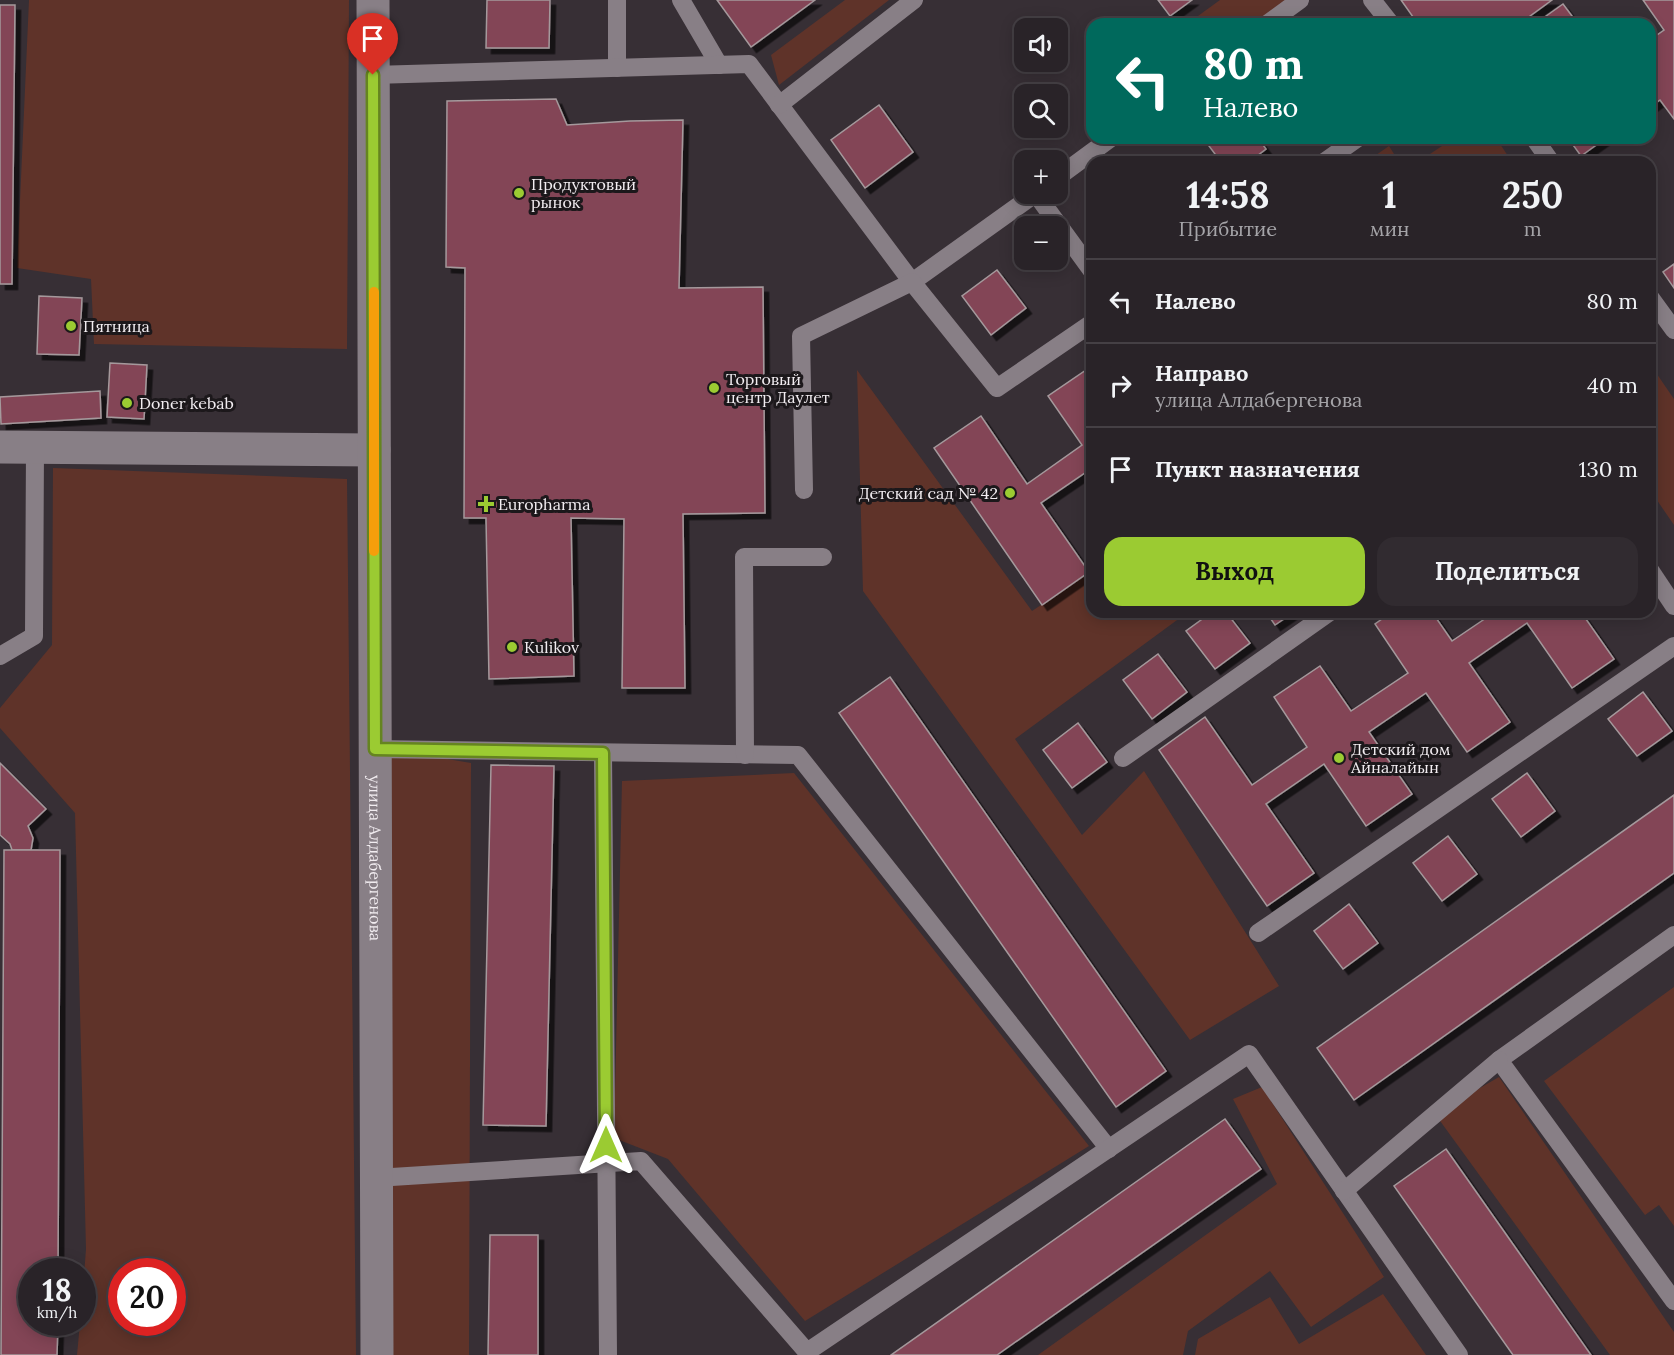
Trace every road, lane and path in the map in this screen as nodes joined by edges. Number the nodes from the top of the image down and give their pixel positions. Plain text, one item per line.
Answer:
1 (373, 0) edge
2 (616, 0) edge
3 (681, 0) edge
4 (914, 0) edge
5 (1300, 0) edge
6 (1372, 0) edge
7 (1275, 18) edge
8 (1386, 18) edge
9 (719, 65) junction
10 (617, 68) junction
11 (373, 75) junction
12 (779, 105) junction
13 (1103, 144) edge
14 (1350, 144) edge
15 (1086, 156) edge
16 (1087, 156) edge
17 (1332, 156) edge
18 (1068, 170) edge
19 (1021, 204) edge
20 (1042, 204) edge
21 (1086, 263) edge
22 (912, 282) junction
23 (1656, 305) edge
24 (1086, 326) edge
25 (1674, 330) edge
26 (0, 447) edge
27 (35, 448) junction
28 (374, 450) junction
29 (804, 490) dead end
30 (823, 557) dead end
31 (1656, 579) edge
32 (1674, 606) edge
33 (1322, 618) edge
34 (1674, 646) edge
35 (0, 656) edge
36 (375, 749) junction
37 (603, 753) junction
38 (745, 755) junction
39 (1123, 759) dead end
40 (1258, 933) dead end
41 (1674, 935) edge
42 (1499, 1060) junction
43 (1109, 1149) junction
44 (606, 1163) junction
45 (376, 1178) junction
46 (1344, 1191) junction
47 (1674, 1301) edge
48 (377, 1355) edge
49 (608, 1355) edge
50 (1459, 1355) edge

1 - 11 street, улица Алдабергенова
2 - 10 lane
3 - 9 lane
4 - 12 lane
5 - 7 lane
6 - 8 lane
9 - 10 lane
9 - 12 lane
10 - 11 lane
11 - 28 street, улица Алдабергенова
12 - 22 lane
13 - 16 lane
14 - 17 lane
15 - 18 lane
19 - 22 lane
20 - 21 lane
22 - 24 lane
22 - 29 lane
23 - 25 lane
26 - 27 street
27 - 28 street
27 - 35 lane
28 - 36 street, улица Алдабергенова
30 - 38 lane
31 - 32 lane
33 - 39 lane
34 - 40 lane
36 - 37 lane
36 - 45 street, улица Алдабергенова
37 - 38 lane
37 - 44 lane
38 - 43 lane
41 - 42 lane
42 - 46 lane
42 - 47 lane
43 - 44 lane
43 - 46 lane
44 - 45 lane
44 - 49 lane
45 - 48 street, улица Алдабергенова
46 - 50 lane

